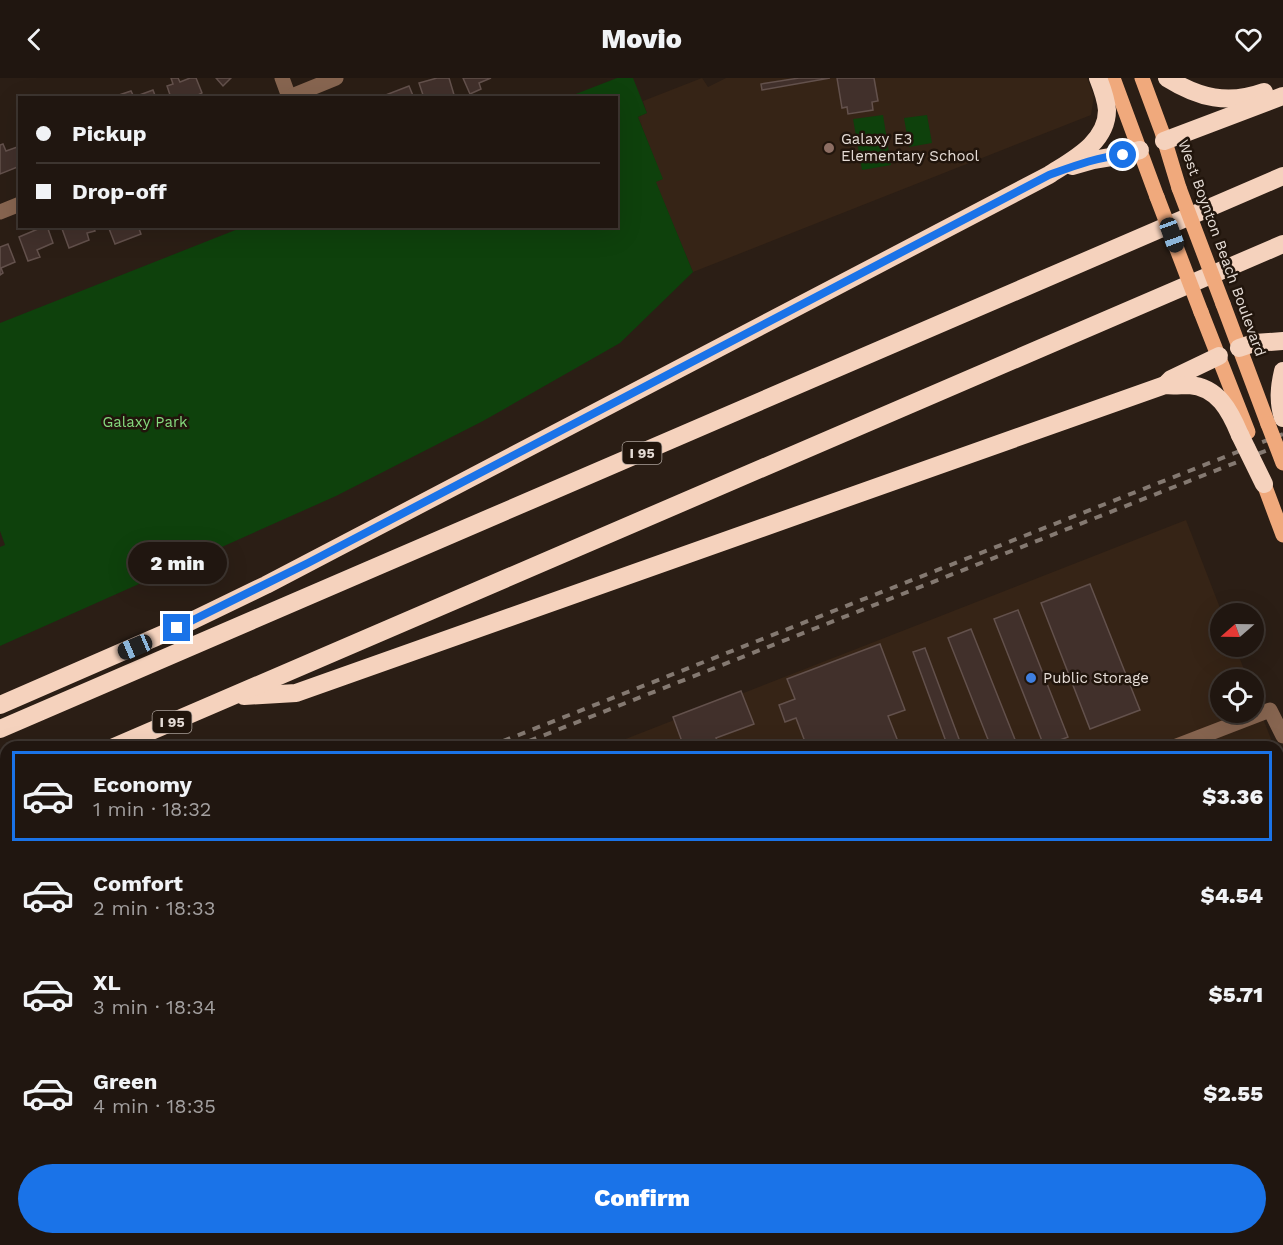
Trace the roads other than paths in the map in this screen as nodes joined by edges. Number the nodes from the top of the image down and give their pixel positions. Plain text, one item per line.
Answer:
1 (282, 78) edge
2 (336, 78) edge
3 (1098, 78) edge
4 (1113, 78) edge
5 (1142, 78) edge
6 (1167, 78) edge
7 (1283, 86) edge
8 (288, 96) edge
9 (291, 96) edge
10 (1283, 96) edge
11 (1164, 141) junction
12 (1140, 150) junction
13 (1049, 175) junction
14 (1283, 176) edge
15 (18, 205) edge
16 (0, 212) edge
17 (1283, 244) edge
18 (1283, 340) edge
19 (1239, 348) junction
20 (1219, 356) junction
21 (1283, 371) edge
22 (1165, 385) junction
23 (1278, 419) edge
24 (1244, 434) junction
25 (1283, 463) edge
26 (1264, 484) joint
27 (1283, 535) edge
28 (230, 697) junction
29 (0, 705) edge
30 (0, 729) edge
31 (1283, 736) edge
32 (128, 741) edge
33 (1190, 741) edge

1 - 8 street
2 - 9 street
3 - 13 highway
4 - 12 main road
5 - 11 main road, West Boynton Beach Boulevard
6 - 7 highway
10 - 11 highway
11 - 12 main road
11 - 19 main road, West Boynton Beach Boulevard, bridge
12 - 13 highway
12 - 20 main road, bridge
13 - 29 highway
14 - 30 highway, I 95
15 - 16 street
17 - 28 highway, I 95
18 - 19 highway
19 - 20 main road
19 - 23 main road, West Boynton Beach Boulevard
20 - 22 highway
20 - 24 main road
21 - 23 highway
22 - 24 highway
22 - 28 highway
23 - 25 main road, West Boynton Beach Boulevard, bridge
24 - 26 highway, bridge
26 - 27 main road
28 - 32 highway, I 95
31 - 33 street

